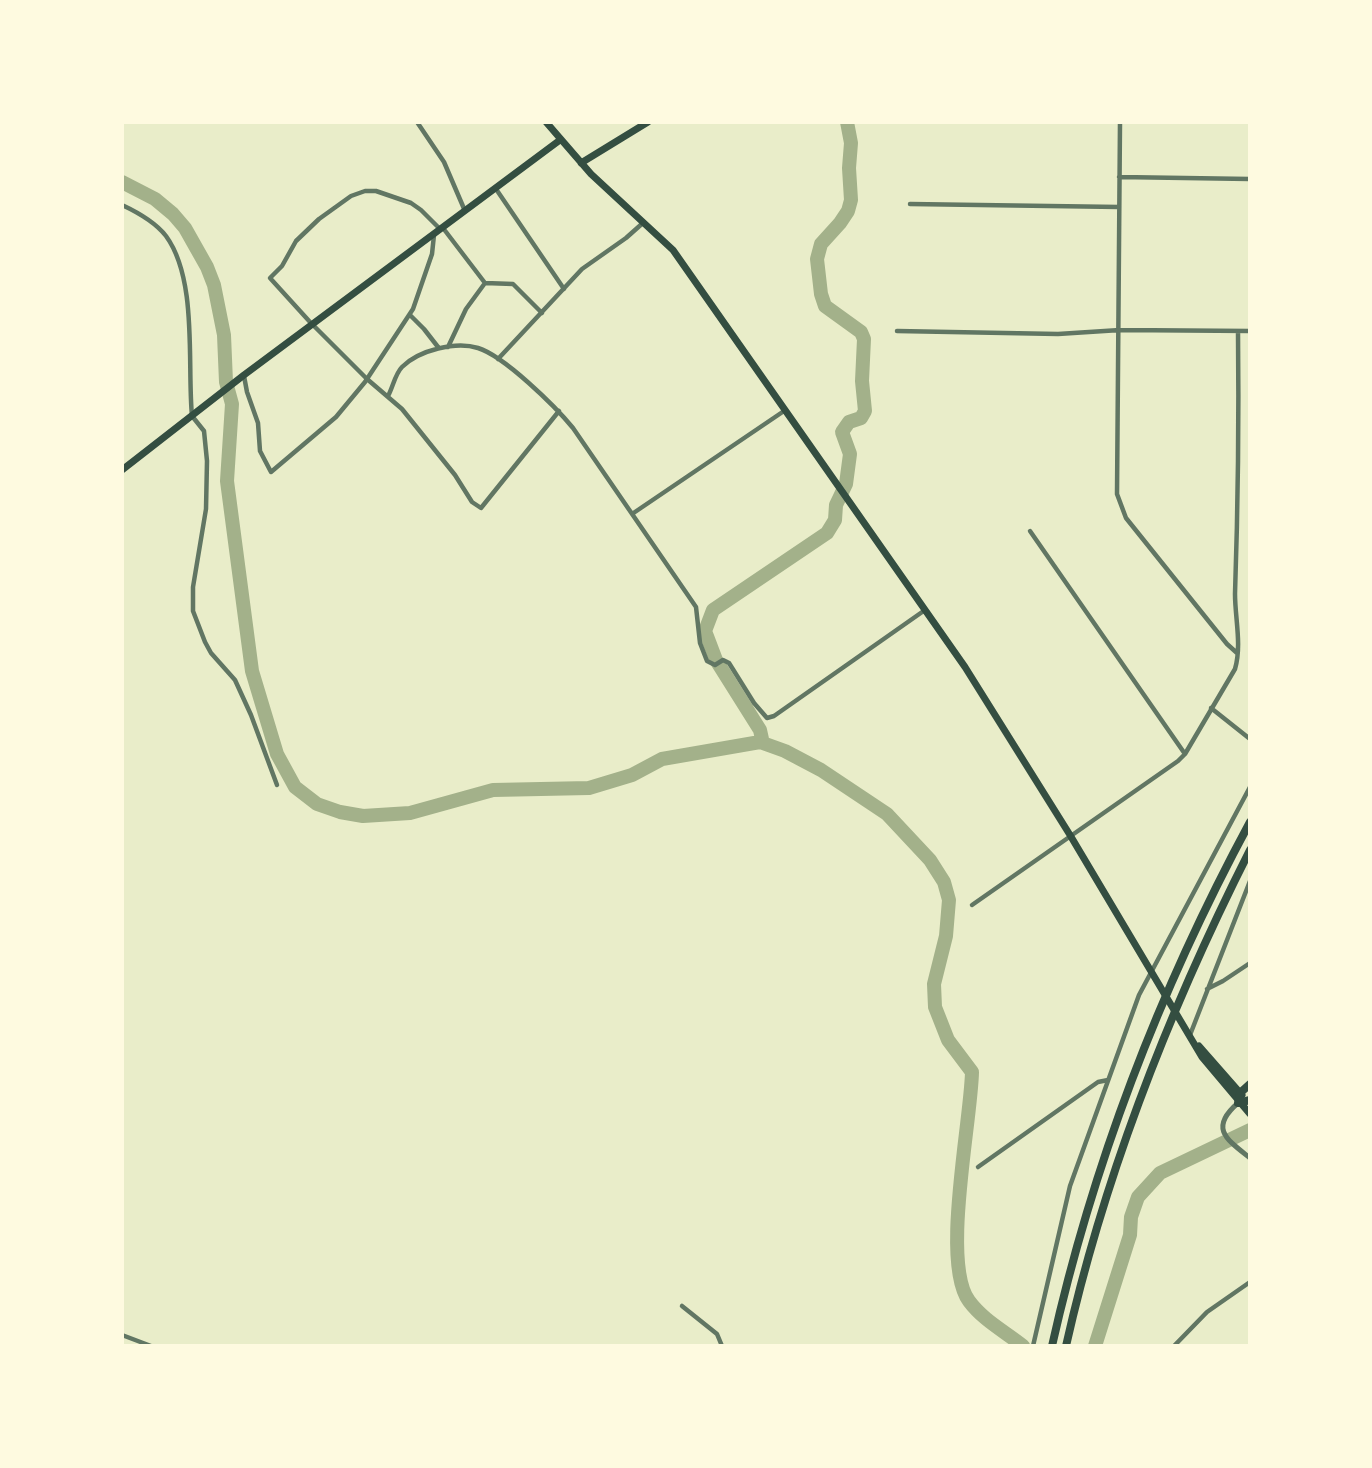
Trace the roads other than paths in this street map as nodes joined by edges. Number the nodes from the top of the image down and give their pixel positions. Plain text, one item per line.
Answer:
1 (417, 122) edge
2 (547, 122) edge
3 (648, 122) edge
4 (1120, 122) edge
5 (560, 140) junction
6 (581, 163) junction
7 (1119, 177) junction
8 (1250, 179) edge
9 (496, 189) junction
10 (911, 204) dead end
11 (122, 205) edge
12 (1119, 207) junction
13 (465, 211) junction
14 (644, 222) junction
15 (439, 231) junction
16 (485, 283) junction
17 (565, 289) junction
18 (542, 313) junction
19 (410, 315) junction
20 (313, 324) junction
21 (1120, 330) junction
22 (897, 331) dead end
23 (1238, 331) junction
24 (1250, 331) edge
25 (438, 347) junction
26 (448, 347) junction
27 (498, 359) junction
28 (242, 377) junction
29 (367, 379) junction
30 (388, 396) junction
31 (559, 411) junction
32 (784, 411) junction
33 (194, 414) junction
34 (122, 470) edge
35 (632, 514) junction
36 (1030, 531) dead end
37 (926, 610) junction
38 (1237, 653) junction
39 (1211, 708) junction
40 (1250, 739) edge
41 (1185, 754) junction
42 (277, 785) dead end
43 (1250, 787) edge
44 (1250, 822) edge
45 (1070, 835) junction
46 (1250, 850) edge
47 (1250, 881) edge
48 (972, 905) dead end
49 (1250, 963) edge
50 (1151, 969) junction
51 (1206, 990) junction
52 (1190, 1035) junction
53 (1108, 1080) junction
54 (1250, 1084) edge
55 (1241, 1093) junction
56 (1249, 1101) edge
57 (1238, 1103) junction
58 (1250, 1114) edge
59 (1250, 1157) edge
60 (978, 1167) dead end
61 (1250, 1282) edge
62 (681, 1306) dead end
63 (122, 1335) edge
64 (151, 1346) edge
65 (722, 1346) edge
66 (1033, 1346) edge
67 (1052, 1346) edge
68 (1066, 1346) edge
69 (1174, 1346) edge

1 - 13 street
2 - 5 main road
3 - 6 main road
4 - 7 street
5 - 6 main road
5 - 9 main road
6 - 14 main road
7 - 8 street
7 - 12 street
9 - 13 main road
9 - 17 street
10 - 12 street
11 - 33 street
12 - 21 street
13 - 15 main road
14 - 17 street
14 - 32 main road
15 - 16 street
15 - 19 street
15 - 20 main road
15 - 20 street
16 - 18 street
16 - 26 street
17 - 18 street
18 - 27 street
19 - 25 street
19 - 29 street
20 - 28 main road
20 - 29 street
21 - 22 street
21 - 23 street
21 - 38 street
23 - 24 street
23 - 38 street
25 - 26 street
25 - 30 street
26 - 27 street
27 - 31 street
28 - 29 street
28 - 33 main road
29 - 30 street
30 - 31 street
31 - 35 street
32 - 35 street
32 - 37 main road
33 - 34 main road
33 - 42 street
35 - 37 street
36 - 41 street
37 - 45 main road
38 - 39 street
39 - 40 street
39 - 41 street
41 - 45 street
43 - 50 street
44 - 67 highway
45 - 48 street
45 - 50 main road
46 - 68 highway
47 - 51 street
49 - 51 street
50 - 52 main road
50 - 53 street
51 - 52 street
52 - 55 main road
52 - 57 main road
53 - 60 street
53 - 66 street
54 - 55 highway
55 - 56 main road
55 - 57 highway
56 - 57 highway
57 - 58 main road
57 - 59 street
61 - 69 street
62 - 65 street
63 - 64 street

